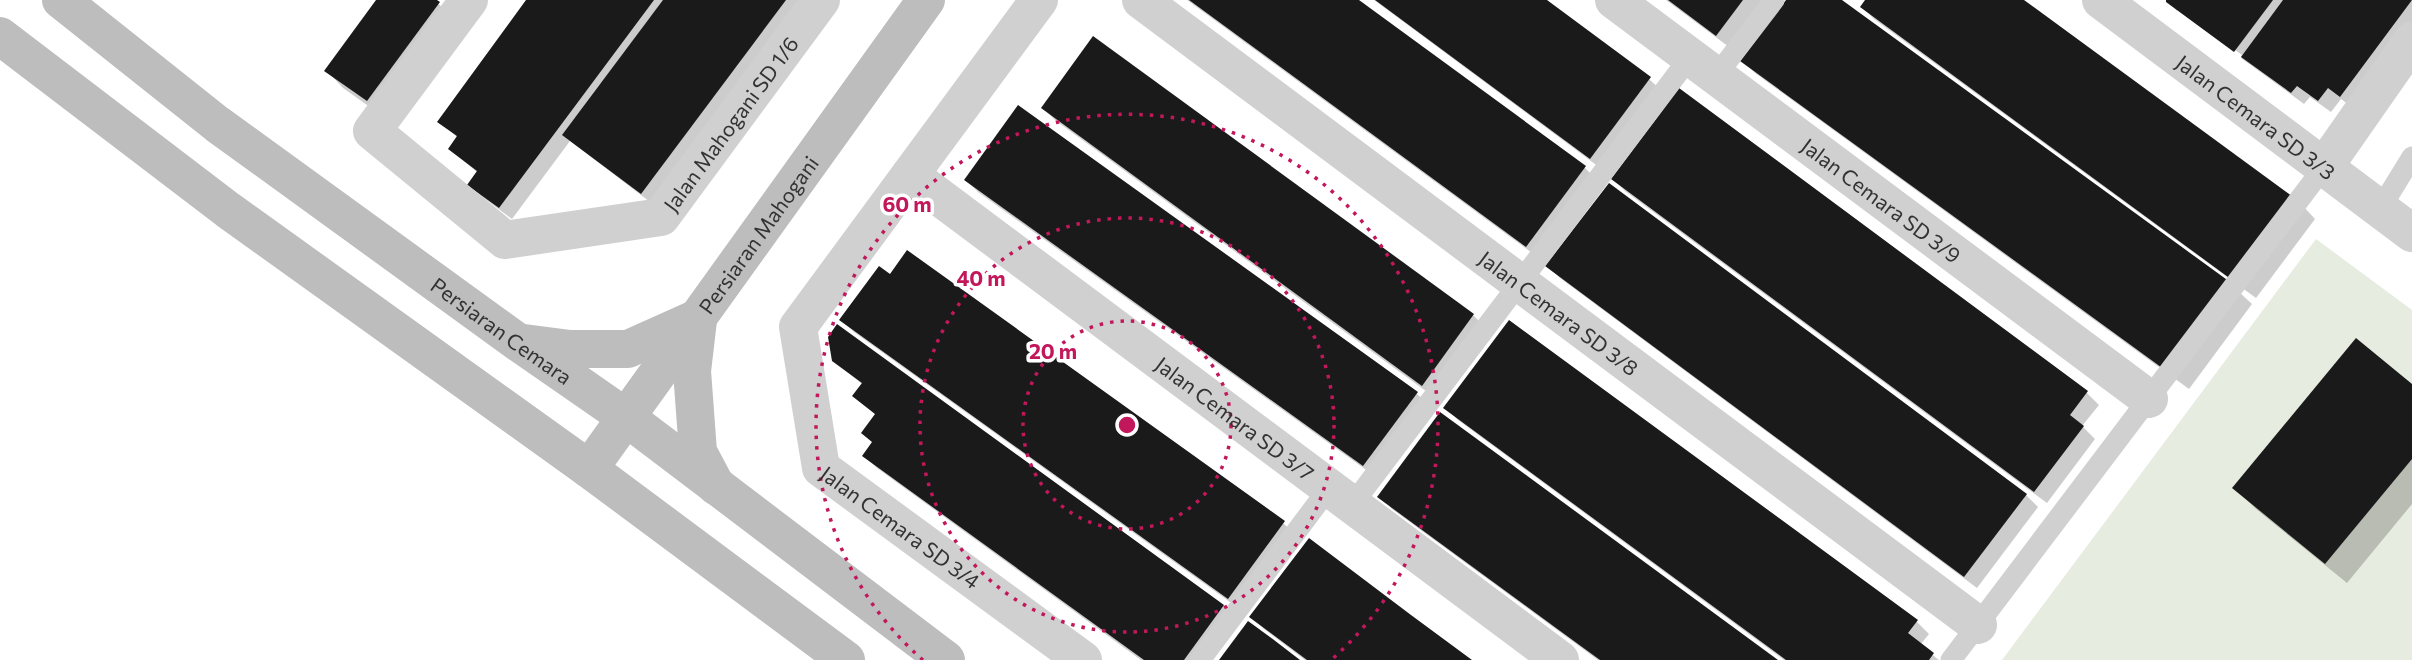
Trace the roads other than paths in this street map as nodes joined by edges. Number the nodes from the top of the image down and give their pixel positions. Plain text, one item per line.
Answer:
1 (61, 0) edge
2 (469, 0) edge
3 (821, 0) edge
4 (926, 0) edge
5 (1039, 0) edge
6 (1141, 0) edge
7 (1614, 0) edge
8 (1774, 0) edge
9 (2101, 0) edge
10 (0, 36) edge
11 (2412, 41) edge
12 (1703, 67) junction
13 (2412, 157) edge
14 (2324, 167) junction
15 (910, 175) junction
16 (2380, 209) junction
17 (2412, 233) edge
18 (1519, 283) junction
19 (698, 318) junction
20 (519, 342) junction
21 (2149, 399) junction
22 (627, 418) junction
23 (589, 469) junction
24 (716, 487) junction
25 (1341, 496) junction
26 (1978, 625) junction
27 (846, 660) edge
28 (946, 660) edge
29 (1083, 660) edge
30 (1200, 660) edge
31 (1560, 660) edge
32 (1951, 660) edge

1 - 20 main road, Persiaran Cemara
2 - 3 street, Jalan Mahogani SD 1/6
4 - 19 main road, Persiaran Mahogani
5 - 15 street, Jalan Cemara SD 3/4
6 - 18 street, Jalan Cemara SD 3/8
7 - 12 street, Jalan Cemara SD 3/9
8 - 12 lane
9 - 14 street, Jalan Cemara SD 3/3
10 - 23 main road
11 - 14 street
12 - 18 lane
12 - 21 street, Jalan Cemara SD 3/9
13 - 16 lane
14 - 16 street, Jalan Cemara SD 3/3
14 - 21 lane
15 - 25 street, Jalan Cemara SD 3/7
15 - 29 street, Jalan Cemara SD 3/4
16 - 17 street, Jalan Cemara SD 3/3
18 - 25 lane
18 - 26 street, Jalan Cemara SD 3/8
19 - 20 main road
19 - 22 main road, Persiaran Mahogani
19 - 24 main road
20 - 22 main road, Persiaran Cemara
21 - 26 lane
22 - 23 main road, Persiaran Mahogani
22 - 24 main road, Persiaran Cemara
23 - 27 main road
24 - 28 main road, Persiaran Cemara
25 - 30 lane
25 - 31 street, Jalan Cemara SD 3/7
26 - 32 lane

